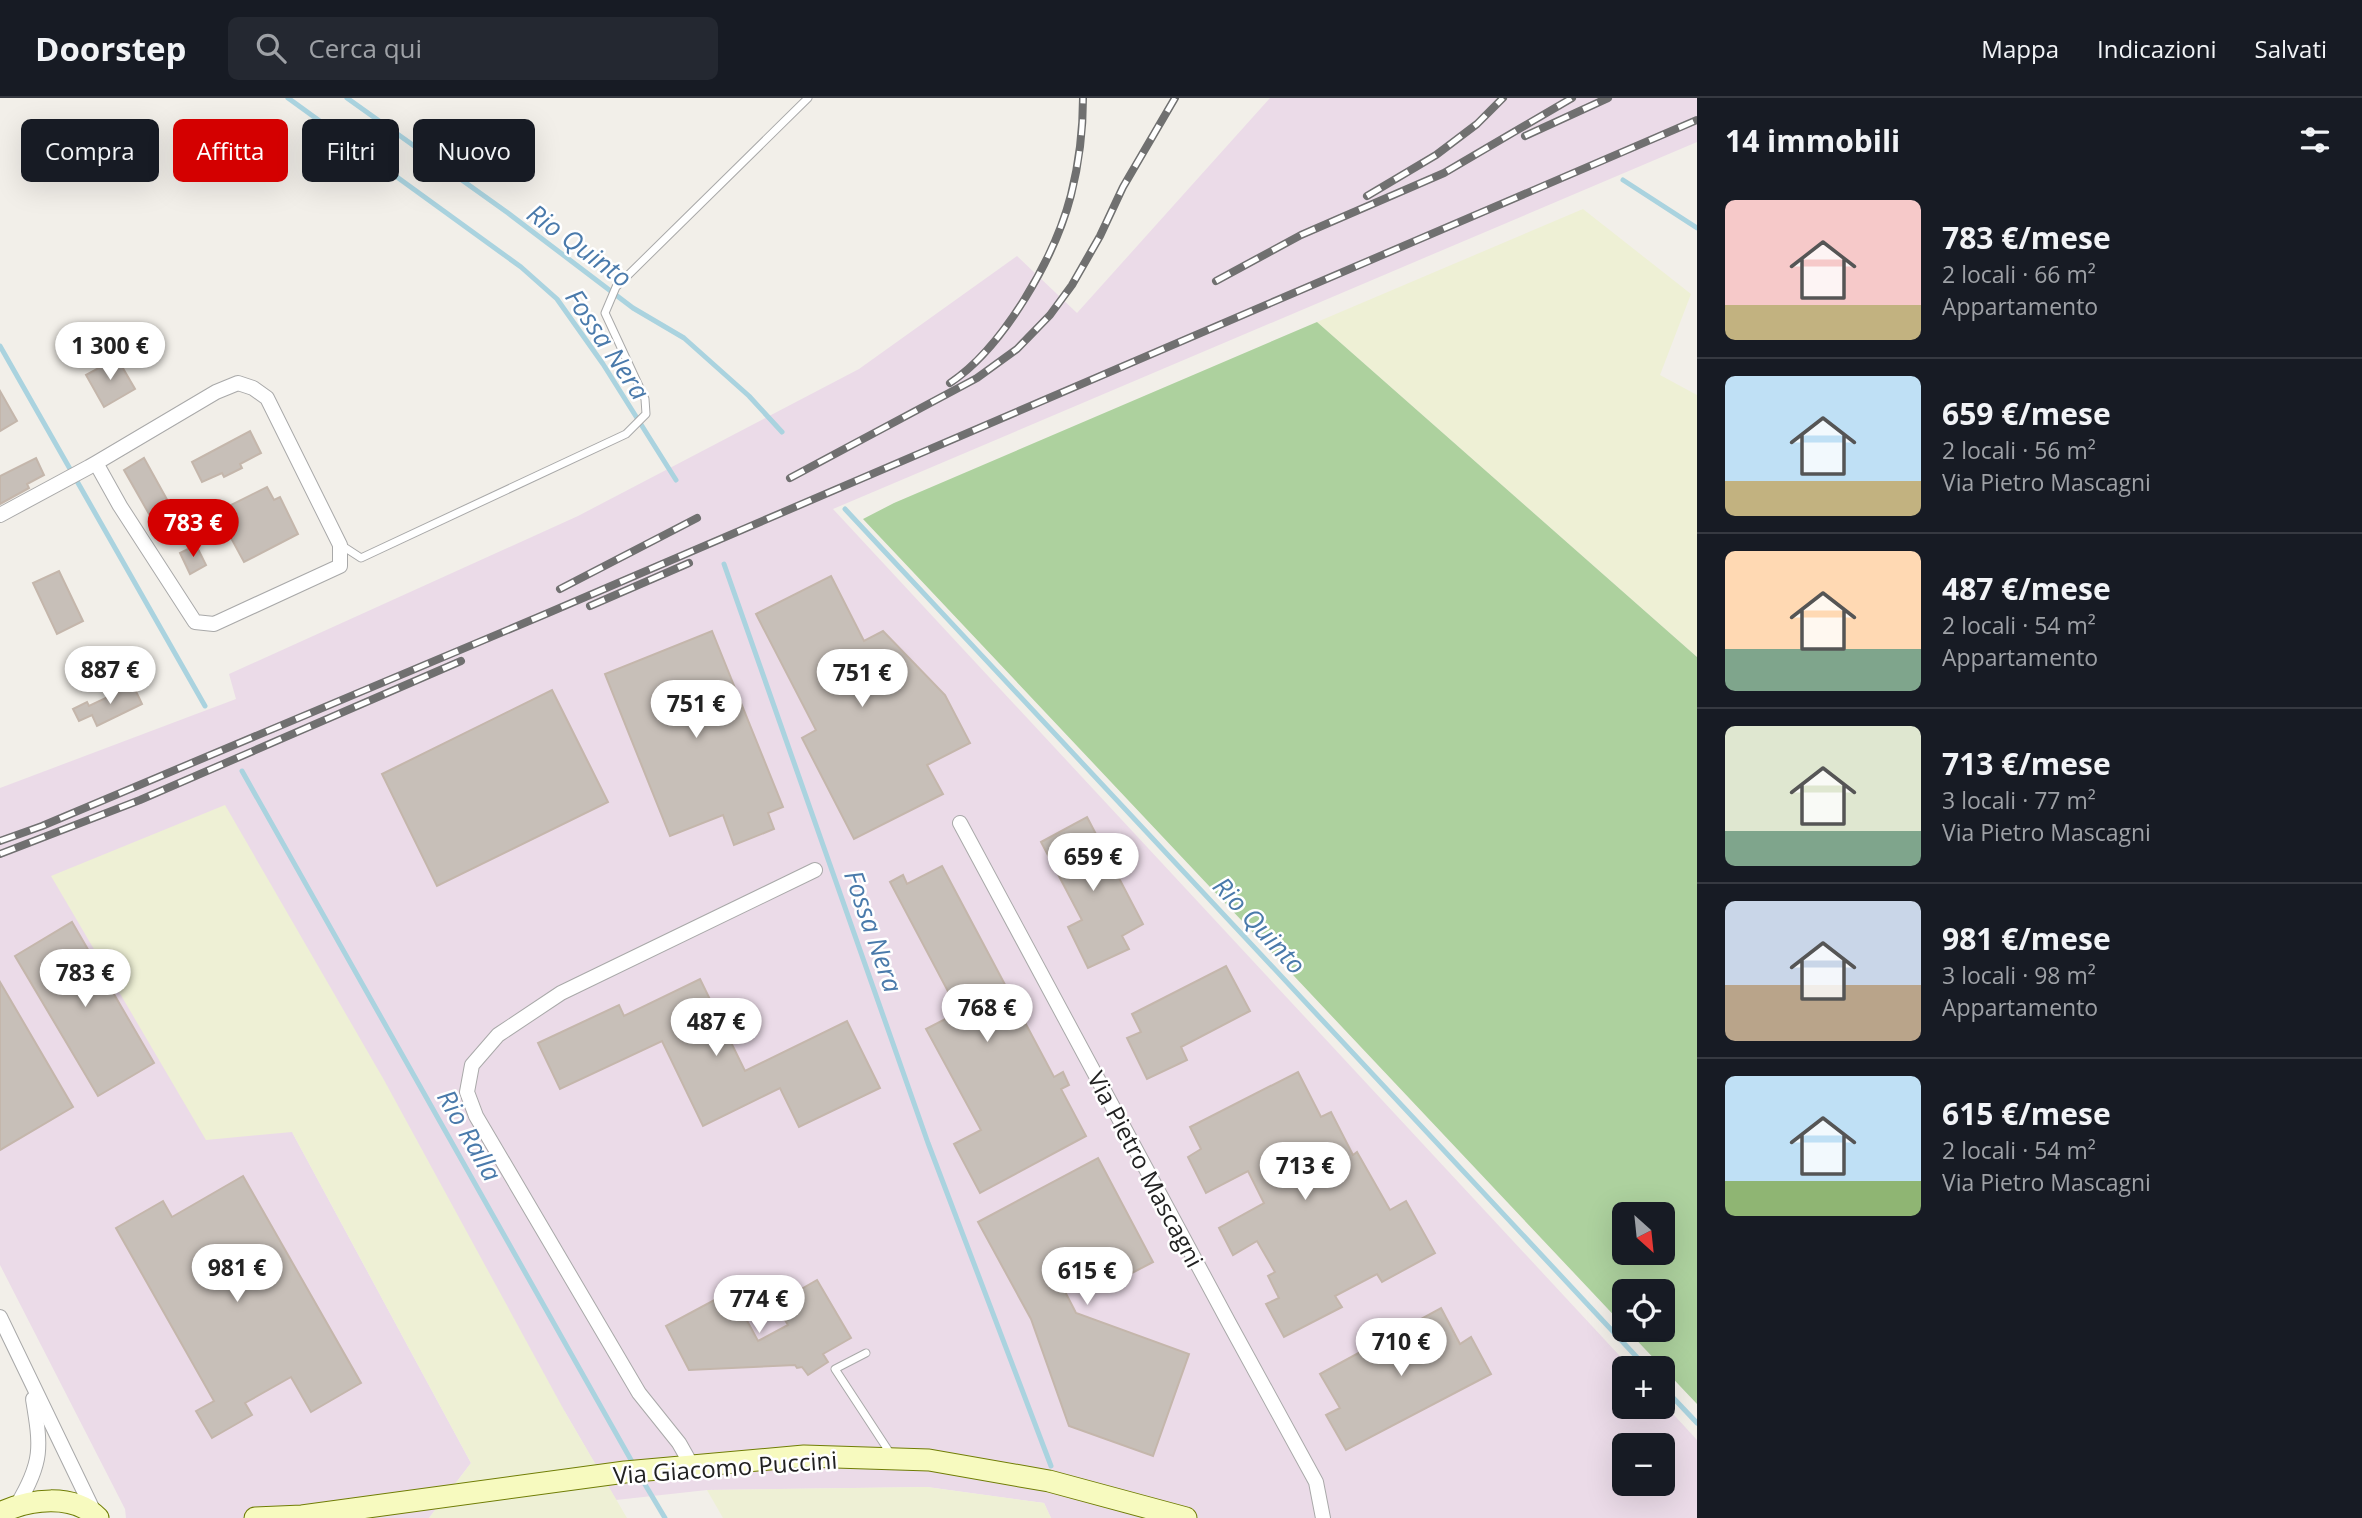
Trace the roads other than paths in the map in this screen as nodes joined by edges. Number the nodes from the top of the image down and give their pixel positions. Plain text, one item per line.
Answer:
1 (808, 98) edge
2 (92, 465) junction
3 (0, 514) edge
4 (340, 545) junction
5 (960, 823) dead end
6 (816, 870) dead end
7 (0, 1317) edge
8 (866, 1353) dead end
9 (30, 1384) junction
10 (894, 1459) junction
11 (692, 1466) junction
12 (8, 1509) edge
13 (97, 1516) edge
14 (298, 1517) edge
15 (117, 1518) edge
16 (254, 1518) edge
17 (1185, 1518) edge
18 (1323, 1518) edge

1 - 4 lane
2 - 3 street
2 - 4 street
2 - 4 street
5 - 18 street, Via Pietro Mascagni
6 - 11 street
7 - 9 street
8 - 10 lane
9 - 12 street
9 - 13 street
10 - 11 main road, Via Giacomo Puccini
10 - 17 main road, Via Giacomo Puccini
11 - 14 main road, Via Giacomo Puccini
12 - 13 main road
13 - 15 main road
14 - 16 main road, Via Giacomo Puccini

